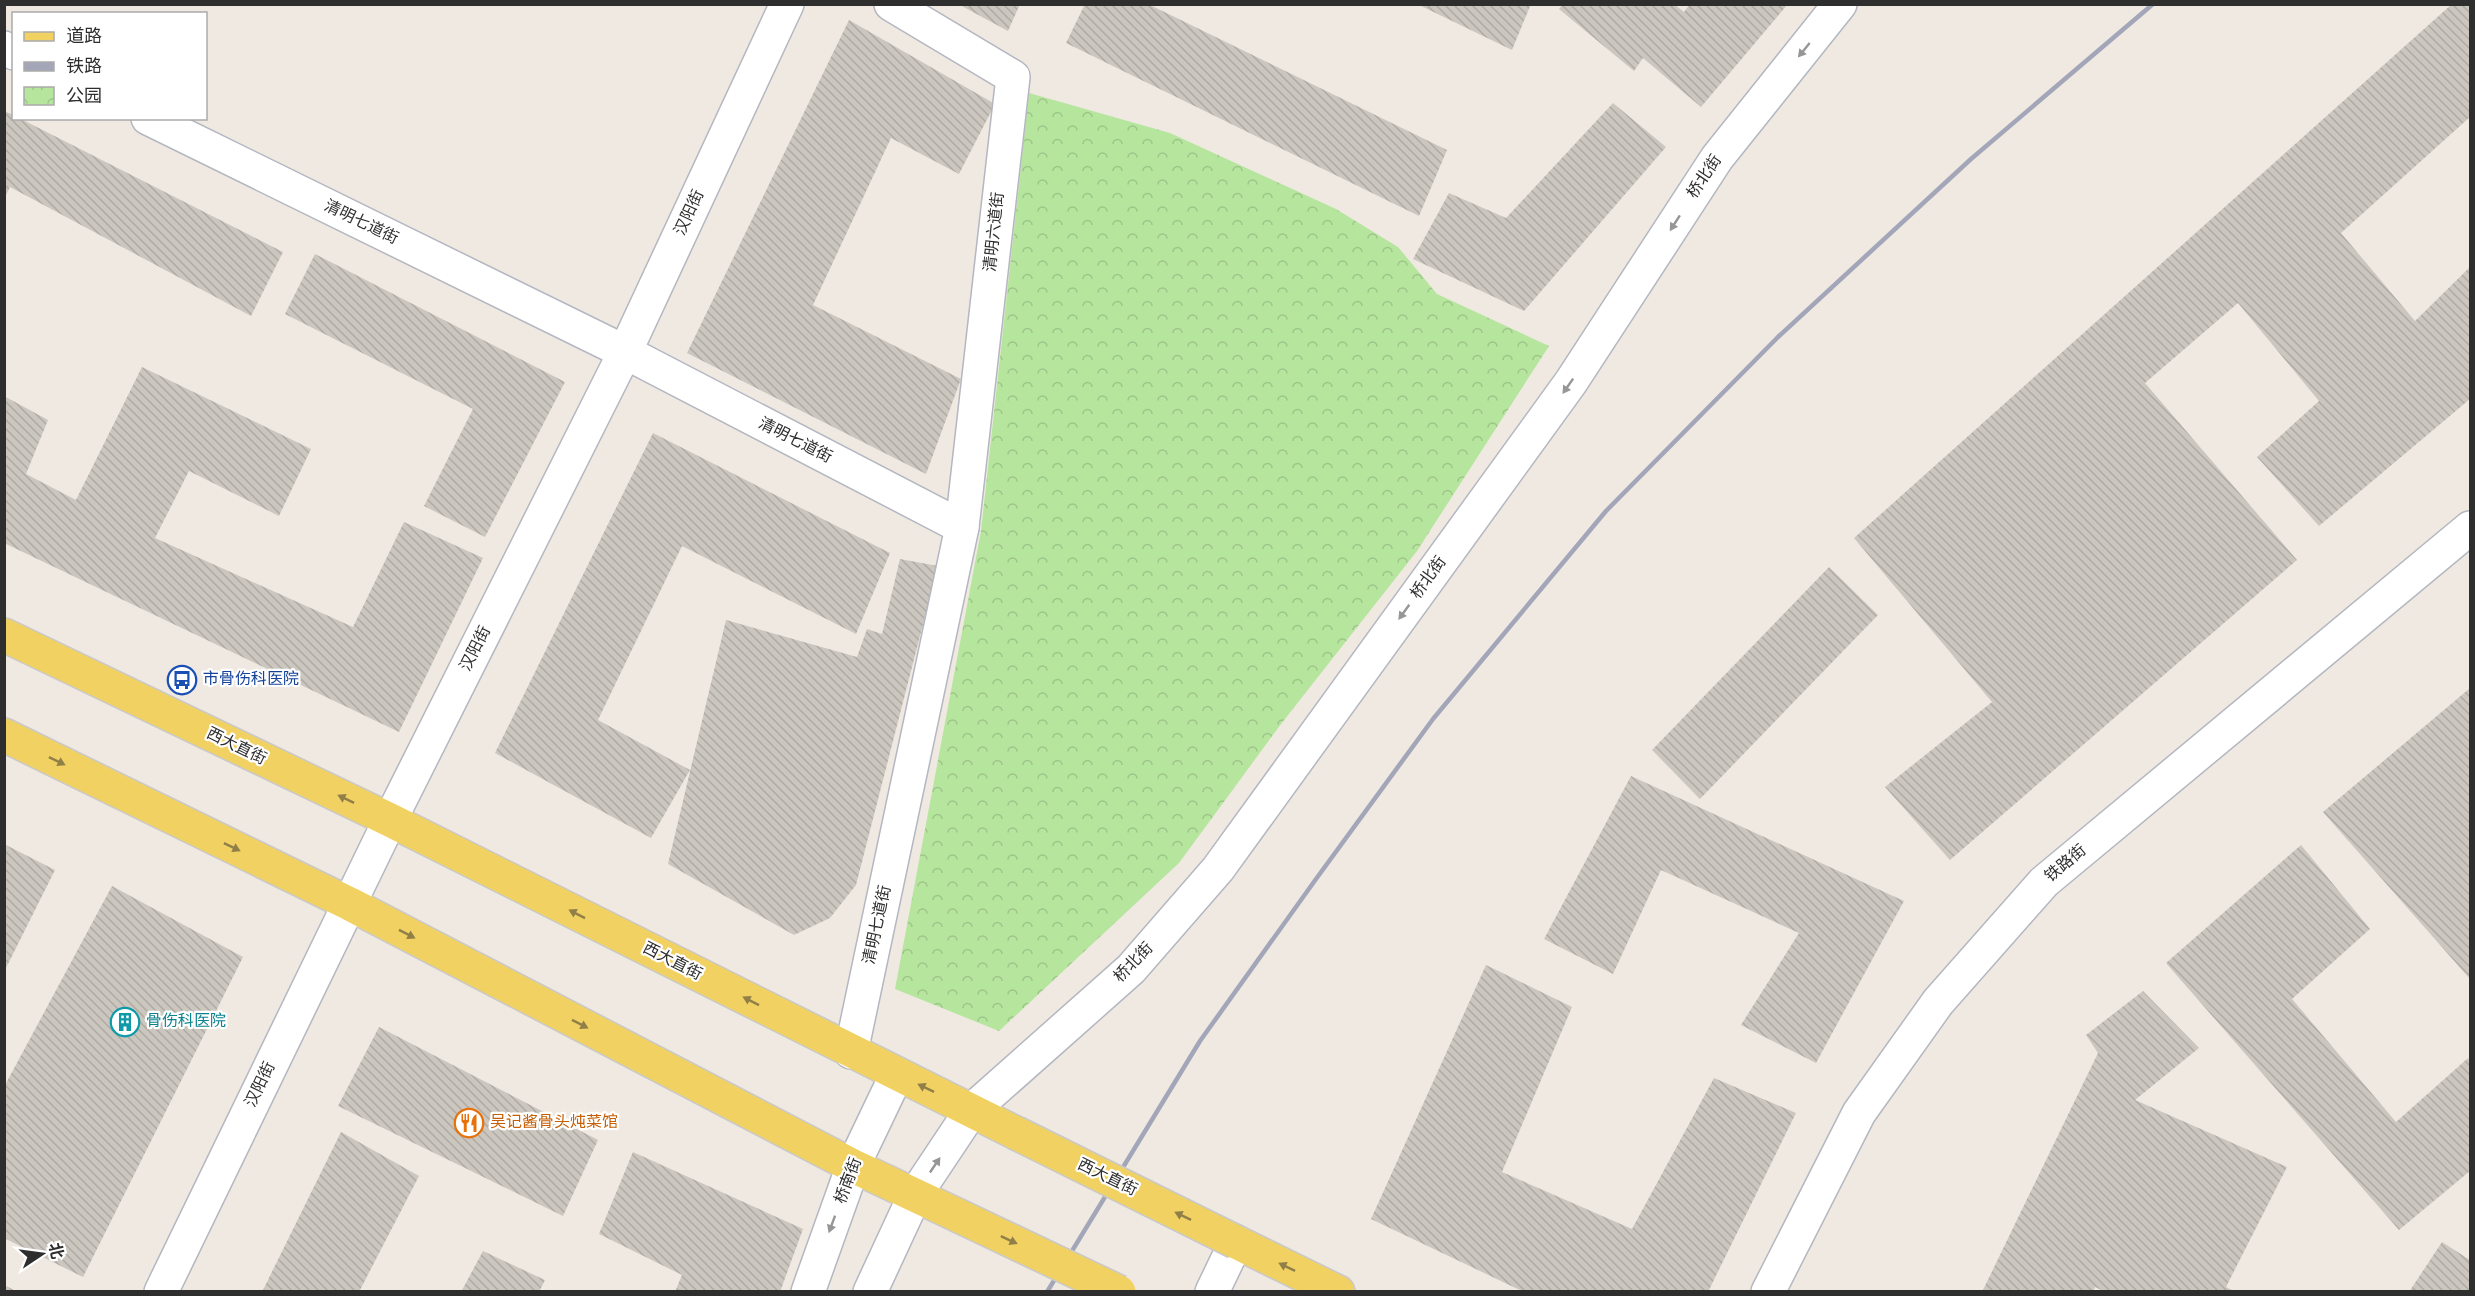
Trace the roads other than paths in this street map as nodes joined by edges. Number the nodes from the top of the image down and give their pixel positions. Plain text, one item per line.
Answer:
1 (787, 4) edge
2 (891, 4) edge
3 (1840, 4) edge
4 (152, 120) edge
5 (625, 352) junction
6 (962, 527) junction
7 (2470, 528) edge
8 (4, 635) edge
9 (4, 735) edge
10 (390, 820) junction
11 (350, 904) junction
12 (851, 1052) junction
13 (897, 1074) junction
14 (972, 1111) junction
15 (854, 1166) junction
16 (915, 1195) junction
17 (1236, 1242) junction
18 (161, 1292) edge
19 (808, 1292) edge
20 (870, 1292) edge
21 (1119, 1292) edge
22 (1212, 1292) edge
23 (1338, 1292) edge
24 (1768, 1292) edge

1 - 5 street, 汉阳街
2 - 6 street, 清明六道街
3 -> 14 street, 桥北街
4 - 5 street, 清明七道街
5 - 6 street, 清明七道街
5 - 10 street, 汉阳街
6 - 12 street, 清明七道街
7 - 24 street, 铁路街
10 -> 8 main road, 西大直街
9 -> 11 main road
10 - 11 street, 汉阳街
12 -> 10 main road, 西大直街
11 -> 15 main road
11 - 18 street, 汉阳街
12 - 13 main road, 西大直街
14 -> 13 main road, 西大直街
13 - 15 street, 桥南街
16 -> 14 street
17 -> 14 main road, 西大直街, bridge
15 - 16 main road
15 -> 19 street, 桥南街
16 - 20 street
16 -> 21 main road, bridge
17 - 22 street
23 -> 17 main road, 西大直街

